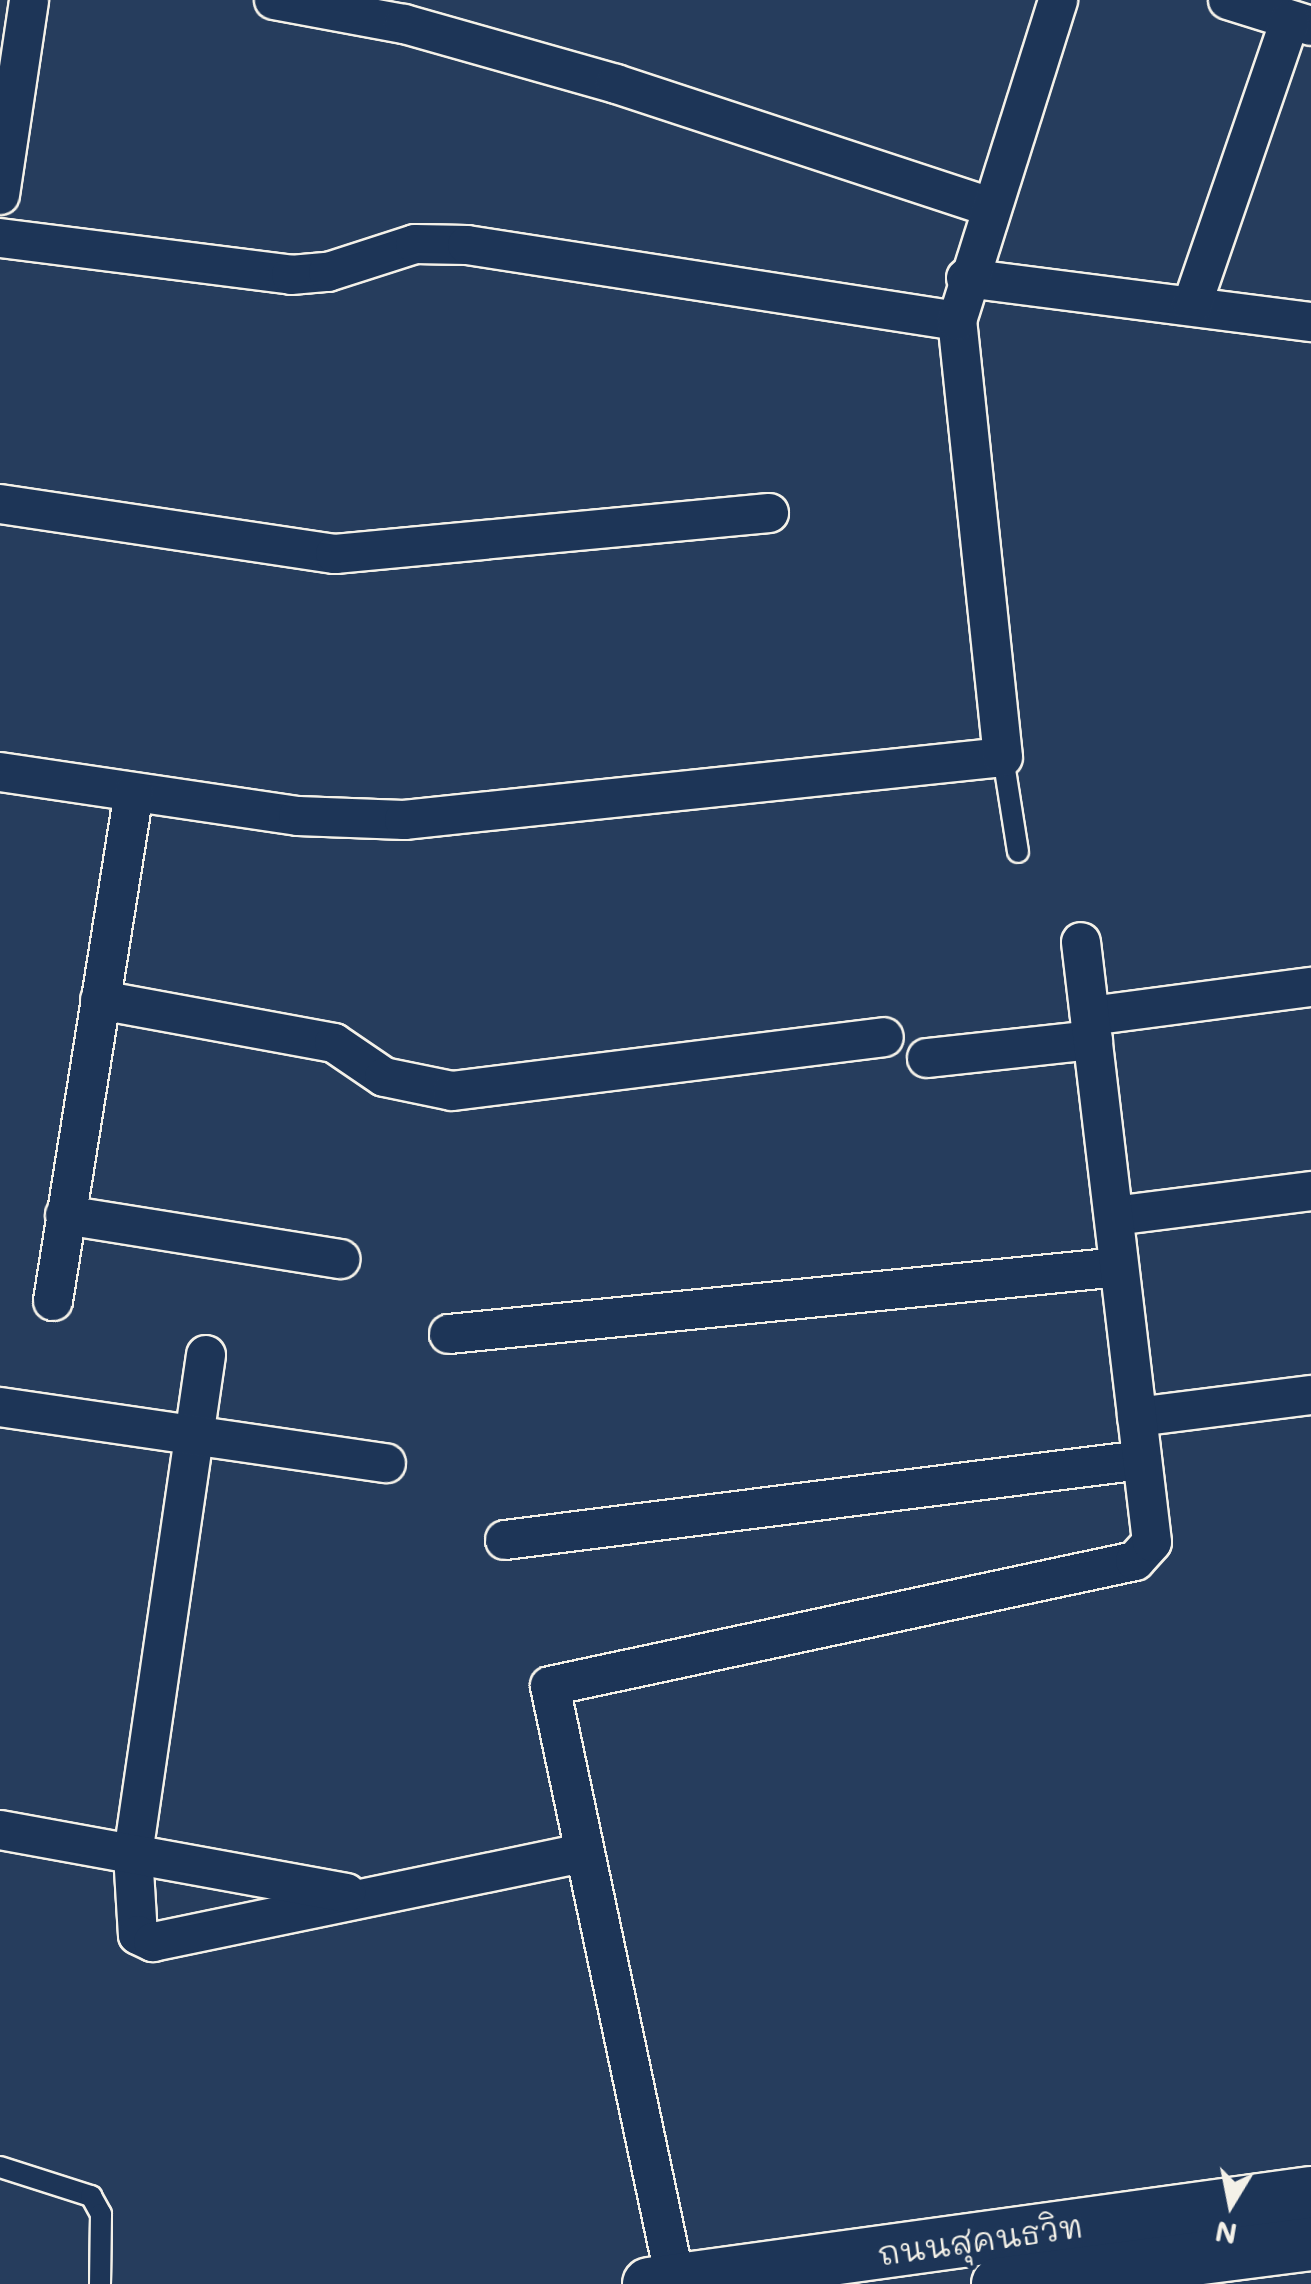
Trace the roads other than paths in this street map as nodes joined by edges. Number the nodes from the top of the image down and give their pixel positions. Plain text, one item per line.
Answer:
1 (29, 0) edge
2 (274, 0) edge
3 (1058, 0) edge
4 (1228, 0) edge
5 (1300, 23) edge
6 (0, 195) edge
7 (990, 207) junction
8 (0, 238) edge
9 (966, 278) junction
10 (1192, 305) junction
11 (957, 321) junction
12 (1311, 322) edge
13 (0, 504) edge
14 (769, 513) dead end
15 (1002, 757) junction
16 (0, 772) edge
17 (134, 792) junction
18 (1018, 852) dead end
19 (1081, 942) dead end
20 (1311, 987) edge
21 (100, 1000) junction
22 (1091, 1028) junction
23 (884, 1037) dead end
24 (926, 1058) dead end
25 (1311, 1191) edge
26 (65, 1215) junction
27 (1114, 1216) junction
28 (340, 1259) dead end
29 (1120, 1266) junction
30 (53, 1301) dead end
31 (449, 1334) dead end
32 (206, 1356) dead end
33 (1311, 1396) edge
34 (0, 1407) edge
35 (1137, 1417) junction
36 (194, 1436) junction
37 (1142, 1460) junction
38 (386, 1463) dead end
39 (505, 1540) dead end
40 (0, 1830) edge
41 (582, 1853) junction
42 (133, 1854) junction
43 (364, 1896) junction
44 (0, 2166) edge
45 (1310, 2234) edge
46 (667, 2283) edge
47 (1006, 2283) edge
48 (100, 2284) edge
49 (998, 2284) edge

1 - 6 street
2 - 7 street
3 - 7 street
4 - 5 street
5 - 10 street
7 - 9 street
8 - 11 street
9 - 10 street
9 - 11 street
10 - 12 street
11 - 15 street
13 - 14 street
15 - 17 street
15 - 18 lane
16 - 17 street
17 - 21 street
19 - 22 street
20 - 22 street
21 - 23 street
21 - 26 street
22 - 24 street
22 - 27 street
25 - 27 street
26 - 28 street
26 - 30 street
27 - 29 street
29 - 31 street
29 - 35 street
32 - 36 street
33 - 35 street
34 - 36 street
35 - 37 street
36 - 38 street
36 - 42 street
37 - 39 street
37 - 41 street
40 - 42 street
41 - 43 street
41 - 46 street
42 - 43 street
42 - 43 street
44 - 48 lane
45 - 46 main road, ถนนสุคนธวิท
45 - 47 main road, ถนนสุคนธวิท
47 - 49 main road, ถนนสุคนธวิท

